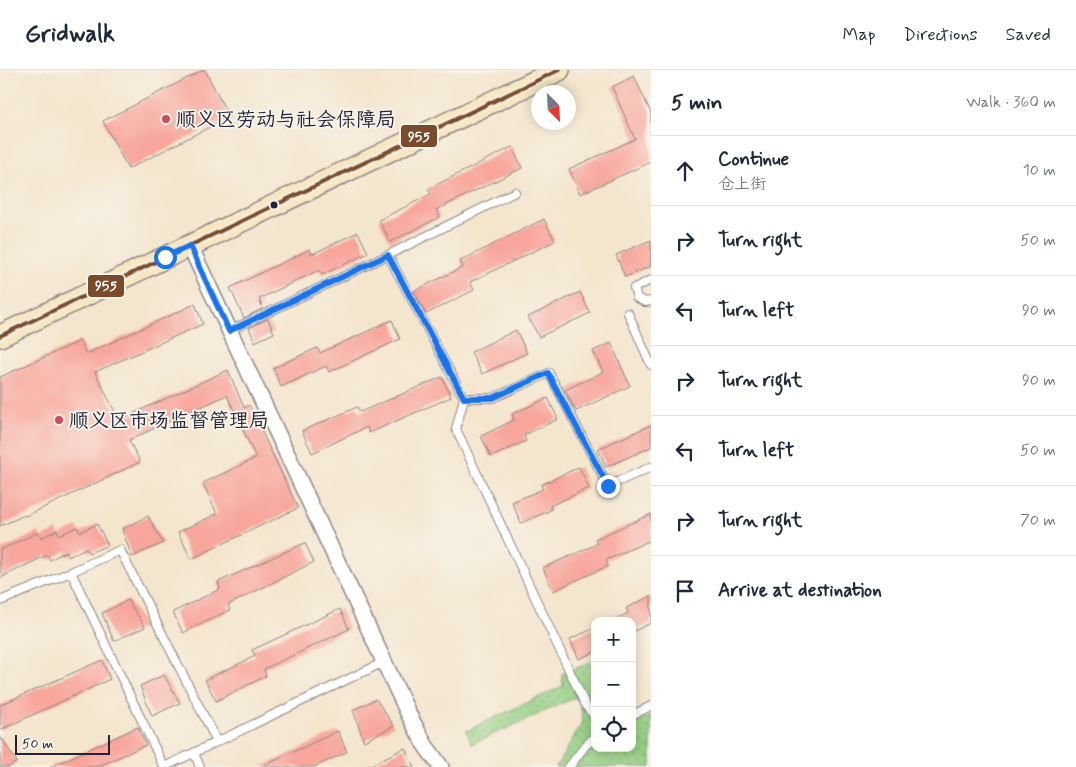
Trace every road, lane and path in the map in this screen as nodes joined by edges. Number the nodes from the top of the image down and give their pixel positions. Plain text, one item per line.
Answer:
1 (559, 70) edge
2 (514, 192) dead end
3 (190, 246) junction
4 (388, 255) junction
5 (651, 280) edge
6 (651, 301) edge
7 (628, 313) dead end
8 (229, 331) junction
9 (0, 336) edge
10 (651, 365) edge
11 (464, 398) junction
12 (651, 467) edge
13 (71, 572) junction
14 (0, 601) edge
15 (384, 662) junction
16 (651, 706) edge
17 (591, 712) edge
18 (636, 713) edge
19 (591, 741) edge
20 (217, 742) junction
21 (194, 753) junction
22 (164, 767) edge
23 (200, 767) edge
24 (441, 767) edge
25 (569, 767) edge

1 - 3 street
2 - 4 lane
3 - 8 street
3 - 9 street
4 - 8 lane
4 - 11 lane
5 - 6 lane
7 - 10 lane
8 - 15 street
11 - 12 lane
11 - 17 lane
13 - 14 lane
13 - 20 lane
13 - 22 lane
15 - 20 lane
15 - 24 street
16 - 18 lane
19 - 25 lane
20 - 21 lane
21 - 22 lane
21 - 23 lane

